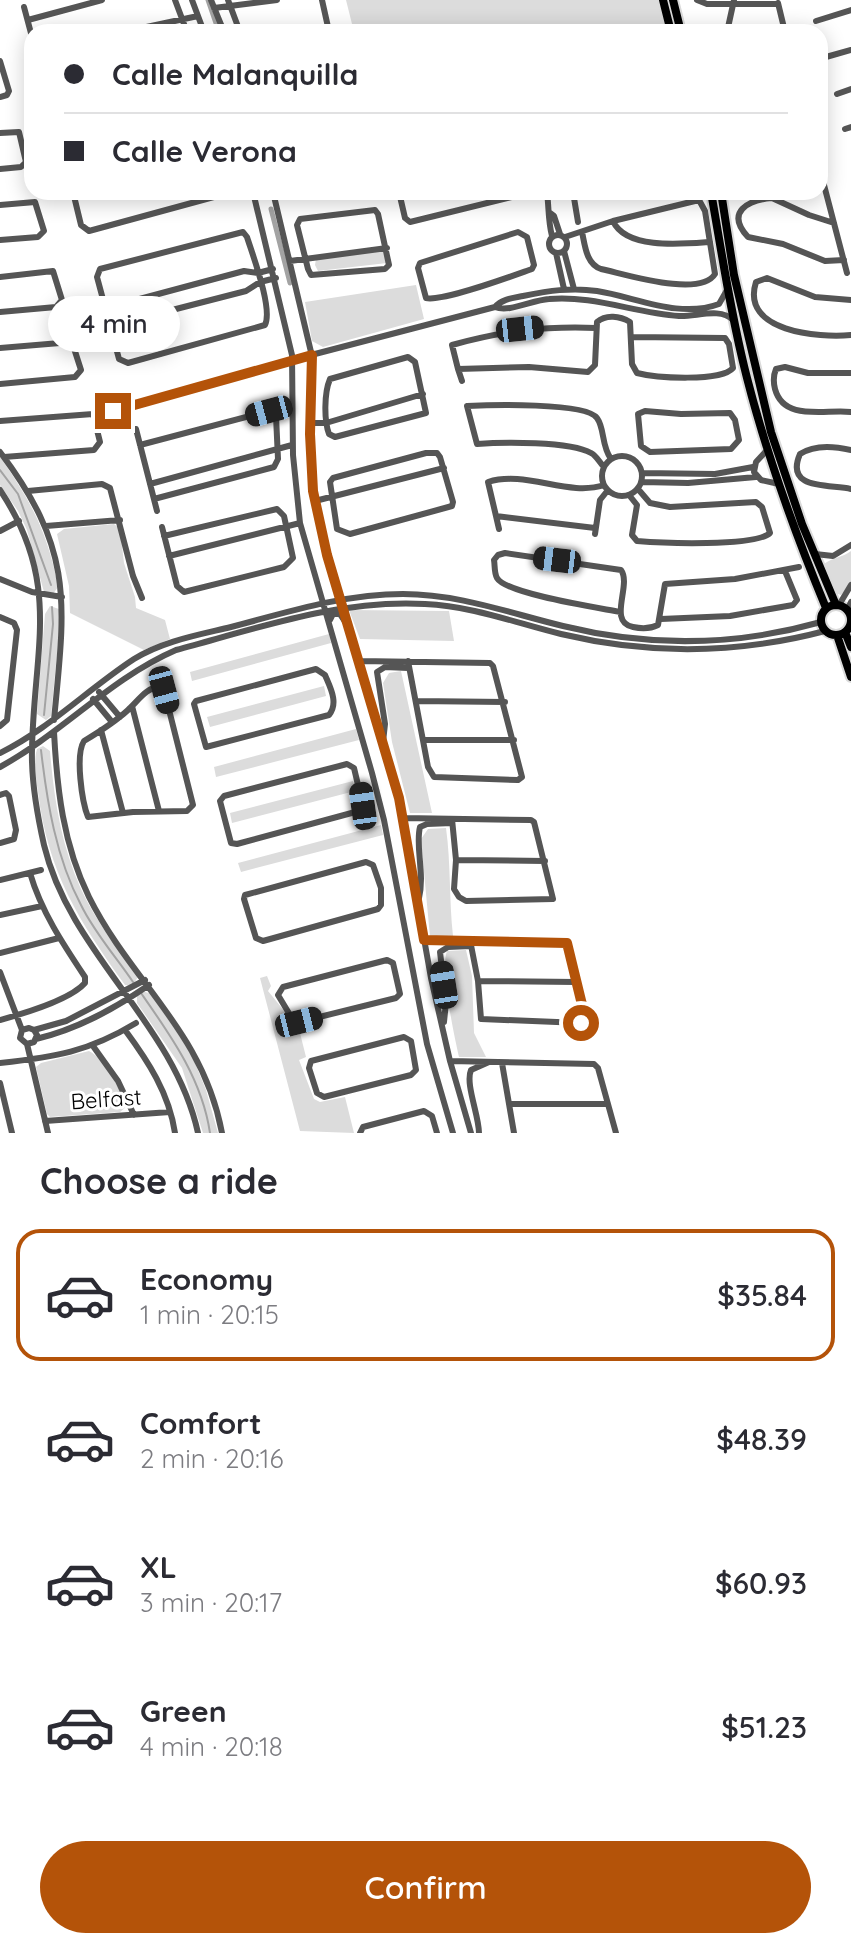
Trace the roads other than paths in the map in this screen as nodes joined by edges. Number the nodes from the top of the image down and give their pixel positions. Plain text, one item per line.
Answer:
1 (102, 0) edge
2 (175, 0) edge
3 (192, 0) edge
4 (211, 0) edge
5 (277, 0) edge
6 (322, 0) edge
7 (663, 0) edge
8 (673, 0) edge
9 (699, 1) edge
10 (229, 2) edge
11 (737, 2) edge
12 (778, 2) edge
13 (24, 7) dead end
14 (214, 8) junction
15 (851, 10) edge
16 (198, 16) junction
17 (28, 20) junction
18 (816, 21) dead end
19 (29, 24) edge
20 (154, 24) edge
21 (177, 24) edge
22 (184, 24) edge
23 (189, 24) edge
24 (201, 24) edge
25 (221, 24) edge
26 (237, 24) edge
27 (327, 24) edge
28 (669, 24) edge
29 (679, 24) edge
30 (730, 24) edge
31 (783, 24) edge
32 (851, 50) edge
33 (828, 56) edge
34 (0, 61) edge
35 (851, 89) edge
36 (837, 94) dead end
37 (0, 97) edge
38 (0, 133) edge
39 (24, 153) edge
40 (24, 164) edge
41 (0, 169) edge
42 (75, 200) edge
43 (201, 200) edge
44 (256, 200) edge
45 (266, 200) edge
46 (275, 200) edge
47 (401, 200) edge
48 (499, 200) edge
49 (548, 200) edge
50 (574, 200) edge
51 (692, 200) edge
52 (698, 200) edge
53 (714, 200) edge
54 (721, 200) edge
55 (760, 200) edge
56 (776, 200) edge
57 (828, 200) edge
58 (257, 204) junction
59 (0, 205) edge
60 (739, 215) junction
61 (720, 217) junction
62 (613, 221) junction
63 (578, 222) dead end
64 (834, 223) junction
65 (741, 227) junction
66 (727, 229) junction
67 (582, 232) junction
68 (556, 237) junction
69 (0, 240) edge
70 (584, 242) junction
71 (710, 242) junction
72 (387, 248) junction
73 (531, 250) junction
74 (559, 250) junction
75 (305, 258) junction
76 (844, 260) junction
77 (290, 261) junction
78 (727, 263) junction
79 (273, 269) junction
80 (308, 269) junction
81 (258, 273) junction
82 (293, 273) junction
83 (847, 273) dead end
84 (0, 277) edge
85 (276, 278) junction
86 (260, 282) junction
87 (564, 289) junction
88 (574, 289) junction
89 (727, 290) junction
90 (606, 292) junction
91 (738, 295) junction
92 (851, 300) edge
93 (755, 301) junction
94 (608, 303) junction
95 (622, 306) junction
96 (712, 306) junction
97 (495, 307) junction
98 (741, 307) junction
99 (106, 308) junction
100 (0, 312) edge
101 (714, 314) junction
102 (610, 316) junction
103 (620, 318) junction
104 (734, 321) junction
105 (110, 326) junction
106 (596, 328) junction
107 (451, 335) dead end
108 (851, 335) edge
109 (632, 337) junction
110 (452, 345) junction
111 (745, 347) junction
112 (0, 348) edge
113 (312, 355) junction
114 (292, 360) junction
115 (458, 369) junction
116 (851, 373) edge
117 (462, 381) dead end
118 (0, 384) edge
119 (774, 385) junction
120 (758, 386) junction
121 (423, 394) junction
122 (777, 395) junction
123 (762, 398) junction
124 (851, 412) edge
125 (93, 414) junction
126 (0, 421) edge
127 (311, 423) junction
128 (326, 427) junction
129 (136, 429) dead end
130 (310, 434) junction
131 (767, 434) junction
132 (477, 444) junction
133 (140, 445) junction
134 (292, 445) junction
135 (603, 446) junction
136 (641, 446) junction
137 (278, 449) junction
138 (768, 449) junction
139 (851, 450) edge
140 (650, 452) junction
141 (480, 453) dead end
142 (592, 453) junction
143 (2, 455) edge
144 (293, 455) junction
145 (633, 458) junction
146 (278, 459) junction
147 (611, 459) junction
148 (797, 466) junction
149 (604, 467) junction
150 (753, 467) junction
151 (444, 468) junction
152 (641, 469) junction
153 (779, 471) junction
154 (485, 474) dead end
155 (756, 477) junction
156 (803, 479) junction
157 (488, 482) junction
158 (783, 482) junction
159 (150, 484) junction
160 (640, 485) junction
161 (331, 487) junction
162 (606, 488) junction
163 (592, 489) junction
164 (851, 489) edge
165 (0, 490) edge
166 (28, 491) junction
167 (313, 491) junction
168 (629, 495) junction
169 (332, 496) junction
170 (154, 499) junction
171 (600, 500) junction
172 (315, 501) junction
173 (298, 510) junction
174 (157, 511) dead end
175 (282, 513) junction
176 (496, 516) junction
177 (120, 520) junction
178 (19, 521) junction
179 (300, 523) junction
180 (46, 526) junction
181 (162, 527) dead end
182 (286, 527) junction
183 (499, 529) dead end
184 (0, 531) edge
185 (164, 536) junction
186 (324, 544) junction
187 (851, 545) edge
188 (307, 550) junction
189 (815, 554) junction
190 (327, 555) junction
191 (169, 556) junction
192 (311, 561) junction
193 (799, 567) dead end
194 (785, 571) junction
195 (0, 579) edge
196 (851, 585) edge
197 (40, 594) junction
198 (62, 597) junction
199 (142, 598) dead end
200 (324, 603) junction
201 (343, 603) junction
202 (843, 606) edge
203 (826, 608) junction
204 (326, 611) junction
205 (620, 612) junction
206 (0, 617) edge
207 (661, 619) junction
208 (329, 621) junction
209 (823, 626) junction
210 (634, 627) junction
211 (643, 628) junction
212 (350, 629) junction
213 (841, 633) junction
214 (633, 638) junction
215 (642, 639) junction
216 (631, 647) junction
217 (851, 647) edge
218 (641, 648) junction
219 (359, 661) junction
220 (408, 665) junction
221 (851, 677) edge
222 (346, 679) junction
223 (329, 684) junction
224 (95, 688) junction
225 (349, 691) junction
226 (88, 693) junction
227 (101, 695) junction
228 (332, 695) junction
229 (94, 701) junction
230 (416, 701) junction
231 (505, 702) junction
232 (132, 706) junction
233 (120, 717) junction
234 (55, 718) junction
235 (112, 722) junction
236 (0, 726) edge
237 (101, 730) junction
238 (54, 732) junction
239 (33, 735) junction
240 (424, 740) junction
241 (514, 740) junction
242 (383, 742) junction
243 (32, 748) junction
244 (0, 753) edge
245 (1, 764) edge
246 (372, 773) junction
247 (358, 777) junction
248 (375, 786) junction
249 (361, 789) junction
250 (0, 795) edge
251 (159, 811) junction
252 (123, 813) junction
253 (403, 818) junction
254 (452, 821) junction
255 (0, 843) edge
256 (456, 860) junction
257 (545, 861) junction
258 (41, 870) dead end
259 (30, 873) junction
260 (394, 873) junction
261 (378, 877) junction
262 (0, 880) edge
263 (397, 885) junction
264 (381, 888) junction
265 (418, 904) junction
266 (42, 906) junction
267 (0, 915) edge
268 (59, 938) junction
269 (424, 940) junction
270 (471, 943) junction
271 (0, 953) edge
272 (411, 966) junction
273 (395, 970) junction
274 (0, 972) edge
275 (413, 977) junction
276 (478, 981) junction
277 (147, 982) junction
278 (398, 982) junction
279 (576, 982) junction
280 (3, 988) edge
281 (128, 995) junction
282 (20, 1014) junction
283 (0, 1020) edge
284 (136, 1023) dead end
285 (443, 1027) junction
286 (28, 1029) junction
287 (125, 1030) junction
288 (32, 1042) junction
289 (427, 1044) junction
290 (93, 1046) junction
291 (414, 1054) junction
292 (430, 1056) junction
293 (29, 1060) junction
294 (40, 1060) junction
295 (450, 1061) junction
296 (489, 1062) junction
297 (0, 1063) edge
298 (502, 1063) junction
299 (0, 1083) edge
300 (510, 1104) junction
301 (608, 1104) junction
302 (170, 1112) junction
303 (134, 1115) junction
304 (45, 1121) junction
305 (451, 1127) edge
306 (436, 1129) edge
307 (12, 1133) edge
308 (48, 1133) edge
309 (175, 1133) edge
310 (198, 1133) edge
311 (222, 1133) edge
312 (360, 1133) edge
313 (471, 1133) edge
314 (479, 1133) edge
315 (514, 1133) edge
316 (616, 1133) edge

1 - 17 street
2 - 22 street
3 - 16 street
4 - 14 street
5 - 10 street
6 - 27 street
7 - 28 main road
8 - 29 main road
9 - 11 street
10 - 14 street
10 - 26 street
11 - 12 street
11 - 30 street
12 - 31 street
13 - 17 street
14 - 25 street
15 - 18 street
16 - 23 street
16 - 24 street
17 - 19 street
20 - 21 street
32 - 33 street
34 - 37 street
35 - 36 street
38 - 39 street
40 - 41 street
42 - 43 street
44 - 58 street
45 - 58 street
46 - 77 street
47 - 48 street
49 - 68 street
50 - 63 street
51 - 62 street
52 - 71 street
53 - 61 main road
54 - 61 main road
55 - 60 street
56 - 64 street
57 - 64 street
58 - 79 street
59 - 69 street
60 - 61 street
60 - 65 street
61 - 66 main road
61 - 78 main road
62 - 67 street
62 - 71 street
64 - 76 street
65 - 66 street
65 - 76 street
66 - 78 main road
67 - 68 street
67 - 70 street
68 - 73 street
68 - 74 street
68 - 74 street
70 - 71 street
70 - 74 street
72 - 75 street
72 - 75 street
72 - 80 street
73 - 73 street
73 - 74 street
74 - 87 street
74 - 88 street
75 - 77 street
75 - 80 street
76 - 83 street
77 - 82 street
78 - 89 main road
78 - 91 main road
79 - 81 street
79 - 85 street
80 - 82 street
81 - 86 street
81 - 99 street
81 - 99 street
82 - 113 street
84 - 100 street
85 - 86 street
85 - 114 street
86 - 105 street
86 - 105 street
87 - 88 street
87 - 97 street
88 - 90 street
89 - 96 street
89 - 104 main road
90 - 94 street
90 - 96 street
91 - 93 street
91 - 98 main road
92 - 93 street
93 - 98 street
93 - 108 street
94 - 95 street
94 - 97 street
94 - 102 street
95 - 101 street
95 - 103 street
96 - 101 street
97 - 113 street
98 - 111 main road
99 - 105 street
101 - 104 street
102 - 103 street
102 - 106 street
103 - 109 street
104 - 111 main road
106 - 110 street
106 - 115 street
107 - 110 street
109 - 109 street
110 - 115 street
111 - 120 main road
111 - 131 main road
112 - 118 street
113 - 114 street
113 - 127 street
114 - 125 street
114 - 134 street
115 - 117 street
116 - 119 street
119 - 120 street
119 - 122 street
120 - 123 main road
121 - 128 street
121 - 128 street
121 - 128 street
122 - 123 street
122 - 124 street
123 - 131 main road
125 - 126 street
125 - 143 street
127 - 128 street
127 - 130 street
128 - 130 street
129 - 133 street
130 - 167 street
131 - 138 main road
131 - 153 main road
132 - 135 street
132 - 141 street
132 - 142 street
133 - 137 street
133 - 159 street
134 - 137 street
134 - 144 street
135 - 142 street
135 - 147 street
136 - 140 street
136 - 140 street
136 - 145 street
137 - 146 street
137 - 159 street
138 - 150 street
138 - 153 main road
139 - 148 street
140 - 152 street
142 - 149 street
143 - 166 street
144 - 146 street
144 - 173 street
145 - 147 street
145 - 152 street
146 - 170 street
147 - 149 street
148 - 153 street
148 - 156 street
149 - 162 street
150 - 152 street
150 - 155 street
151 - 161 street
151 - 169 street
151 - 169 street
152 - 160 street
153 - 158 main road
154 - 157 street
155 - 158 street
155 - 160 street
156 - 158 street
156 - 164 street
157 - 163 street
157 - 176 street
158 - 189 main road
158 - 203 main road
159 - 170 street
160 - 168 street
160 - 168 street
161 - 167 street
161 - 169 street
162 - 163 street
162 - 168 street
162 - 171 street
163 - 171 street
165 - 178 street
166 - 177 street
166 - 180 street
167 - 172 street
169 - 172 street
170 - 174 street
171 - 176 street
172 - 186 street
173 - 175 street
173 - 179 street
175 - 182 street
175 - 185 street
176 - 183 street
177 - 180 street
177 - 199 street
178 - 184 street
178 - 197 street
179 - 182 street
179 - 188 street
180 - 198 street
181 - 185 street
182 - 191 street
182 - 191 street
185 - 191 street
186 - 188 street
186 - 190 street
187 - 189 street
188 - 192 street
189 - 202 main road
190 - 192 street
190 - 201 street
192 - 200 street
193 - 194 street
194 - 207 street
194 - 207 street
195 - 197 street
196 - 202 street
197 - 198 street
197 - 239 street
198 - 234 street
200 - 201 street
200 - 204 street
200 - 224 street
201 - 204 street
201 - 212 street
201 - 214 street
201 - 216 street
202 - 203 main road
202 - 213 main road
203 - 209 main road
204 - 208 street
204 - 227 street
205 - 205 street
205 - 210 street
206 - 236 street
207 - 211 street
208 - 212 street
208 - 222 street
209 - 213 main road
209 - 215 street
209 - 218 street
210 - 211 street
210 - 214 street
211 - 215 street
212 - 219 street
213 - 217 main road
213 - 221 main road
214 - 215 street
214 - 216 street
215 - 218 street
216 - 218 street
219 - 220 street
219 - 242 street
220 - 230 street
220 - 231 street
220 - 242 street
222 - 223 street
222 - 225 street
223 - 228 street
223 - 228 street
224 - 226 street
224 - 227 street
225 - 228 street
225 - 246 street
226 - 229 street
226 - 234 street
227 - 229 street
227 - 233 street
229 - 235 street
229 - 238 street
230 - 231 street
230 - 240 street
231 - 241 street
232 - 233 street
232 - 251 street
232 - 251 street
233 - 235 street
234 - 238 street
234 - 239 street
235 - 237 street
237 - 252 street
237 - 252 street
238 - 243 street
238 - 277 street
239 - 243 street
239 - 244 street
240 - 241 street
240 - 241 street
242 - 253 street
243 - 245 street
243 - 281 street
246 - 247 street
246 - 248 street
247 - 249 street
247 - 249 street
248 - 249 street
248 - 260 street
250 - 255 street
251 - 252 street
253 - 254 street
253 - 265 street
254 - 256 street
254 - 257 street
254 - 265 street
256 - 257 street
256 - 257 street
258 - 259 street
259 - 262 street
259 - 266 street
260 - 261 street
260 - 263 street
261 - 264 street
261 - 264 street
263 - 264 street
263 - 272 street
265 - 269 street
266 - 267 street
266 - 268 street
268 - 271 street
268 - 282 street
269 - 270 street
269 - 285 street
270 - 276 street
270 - 279 street
270 - 285 street
272 - 273 street
272 - 275 street
273 - 278 street
273 - 278 street
274 - 280 street
275 - 278 street
275 - 289 street
276 - 279 street
276 - 279 street
277 - 281 street
277 - 311 street
280 - 282 street
281 - 286 street
281 - 288 street
281 - 310 street
282 - 283 street
282 - 286 street
284 - 287 street
285 - 295 street
286 - 288 street
286 - 288 street
287 - 290 street
287 - 302 street
288 - 293 street
288 - 294 street
289 - 291 street
289 - 292 street
290 - 294 street
290 - 303 street
291 - 291 street
291 - 292 street
292 - 305 street
293 - 294 street
293 - 297 street
293 - 304 street
295 - 296 street
295 - 313 street
296 - 298 street
296 - 314 street
298 - 300 street
298 - 301 street
299 - 307 street
300 - 301 street
300 - 315 street
301 - 316 street
302 - 303 street, Belfast
302 - 309 street
303 - 304 street, Belfast
304 - 308 street
305 - 306 street
306 - 312 street

